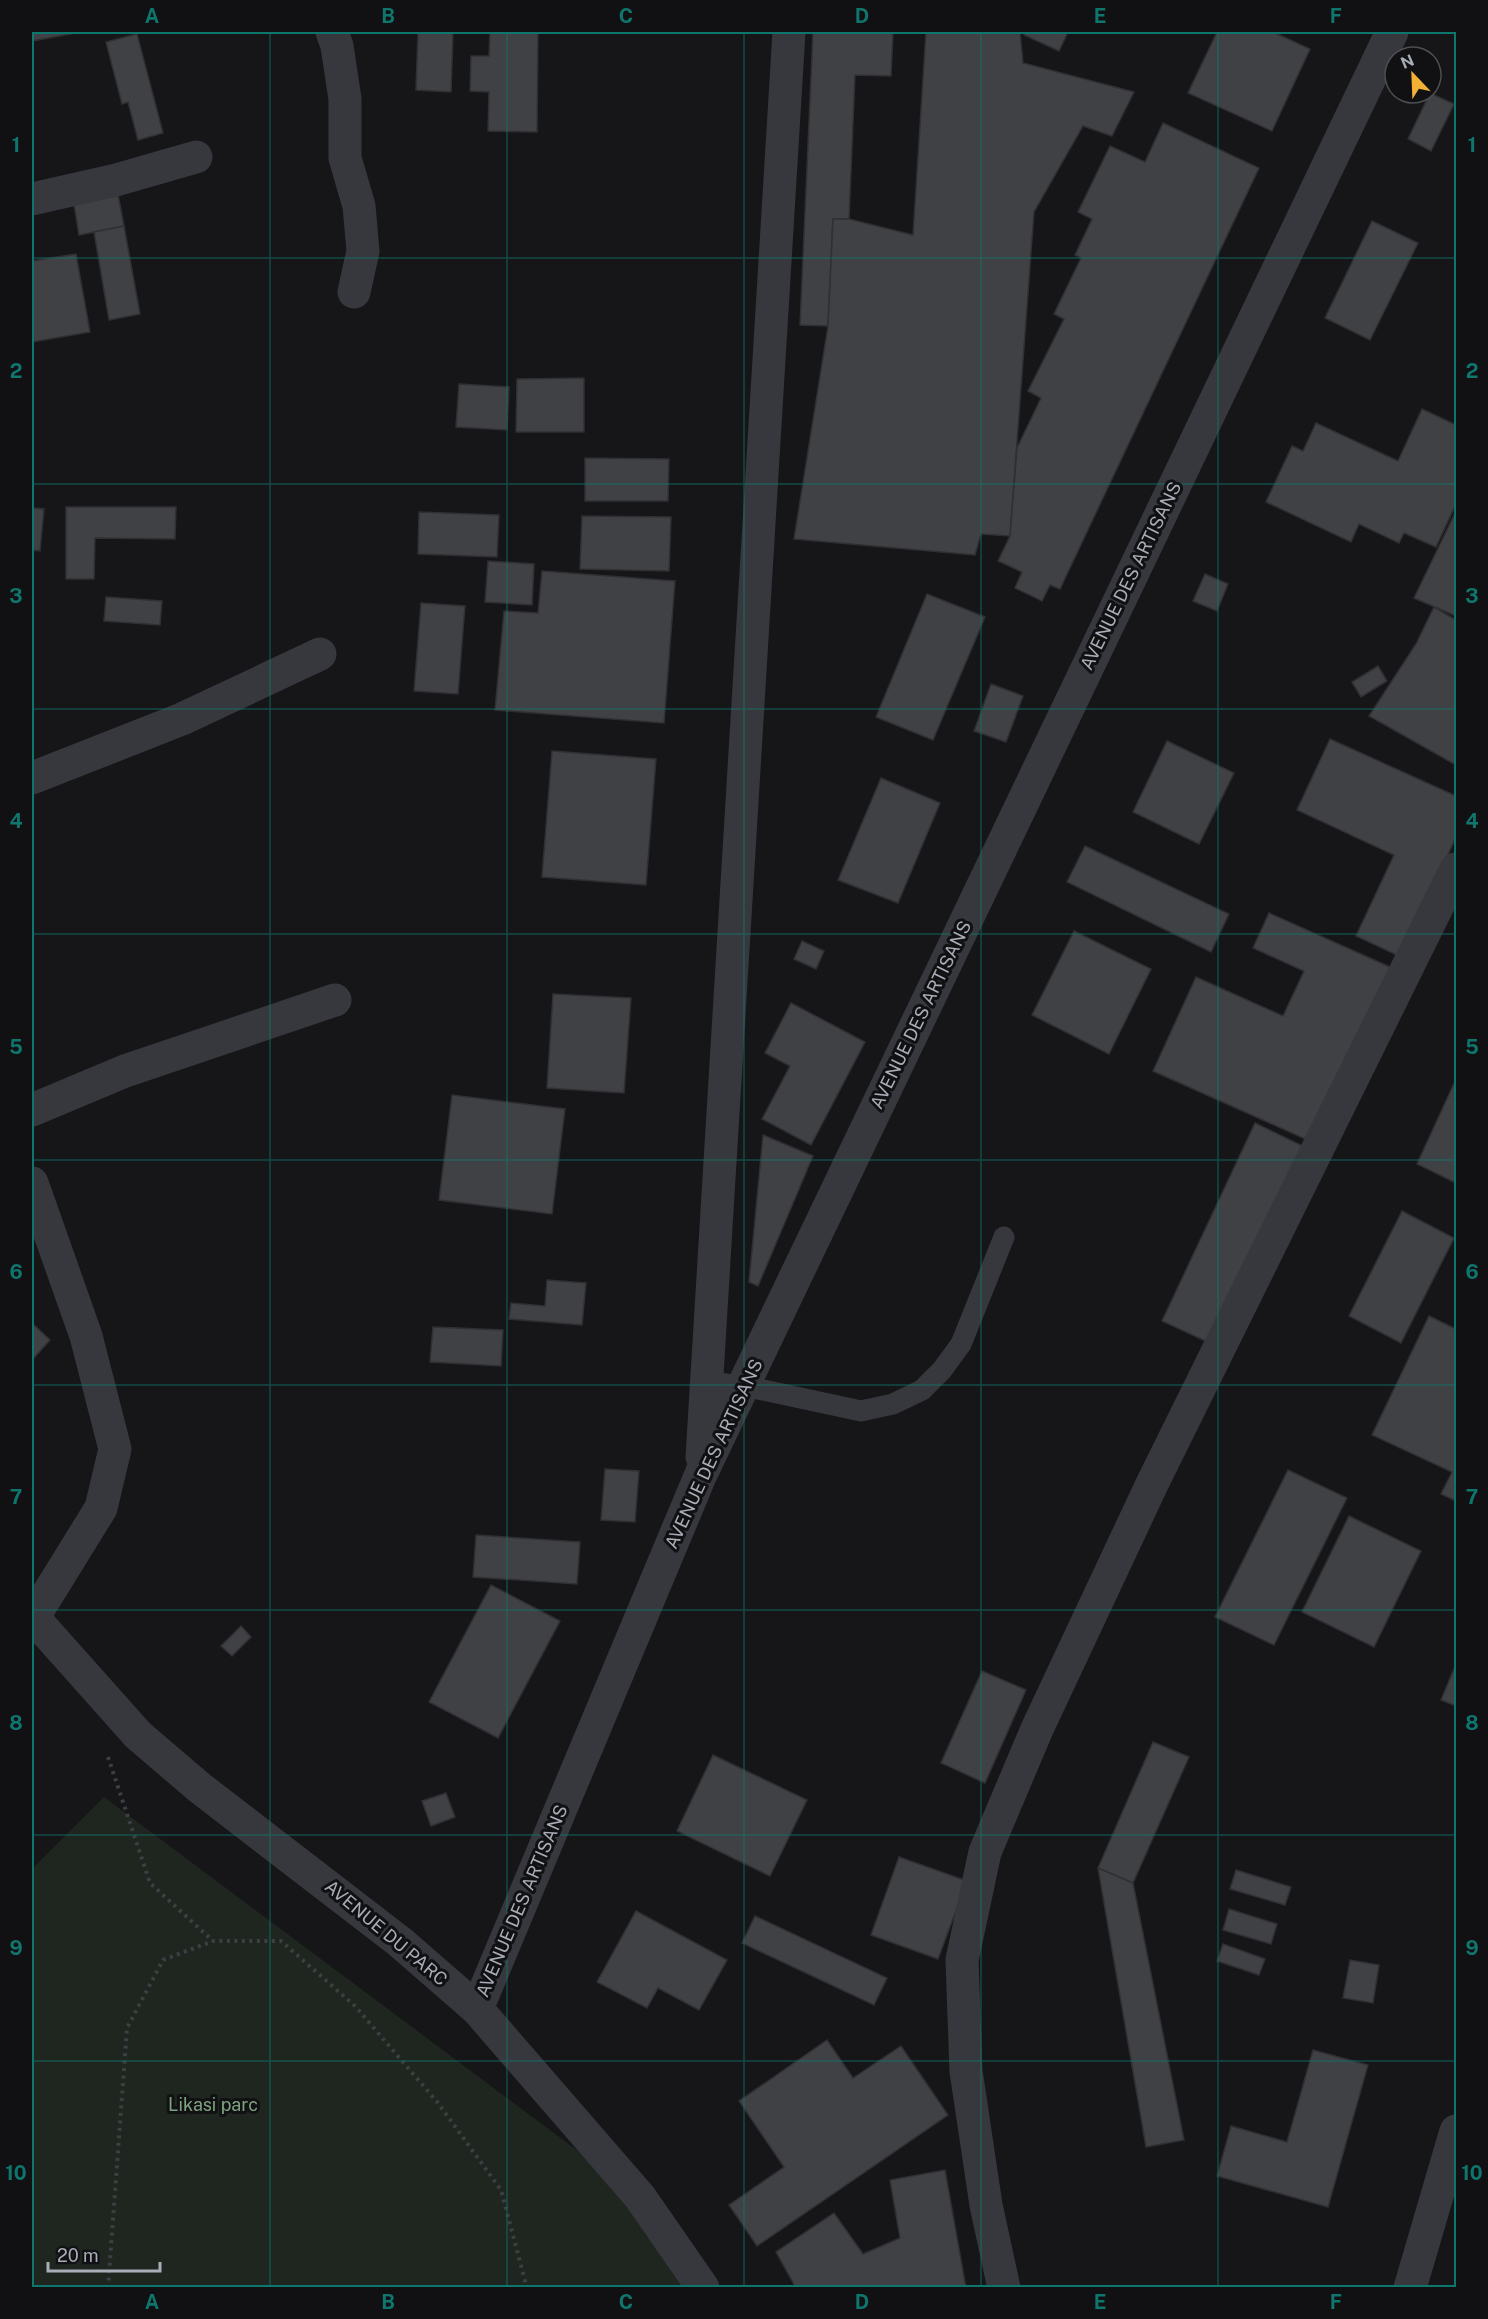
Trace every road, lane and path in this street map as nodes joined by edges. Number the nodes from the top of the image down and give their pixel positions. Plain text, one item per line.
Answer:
1 (332, 32) edge
2 (789, 32) edge
3 (1392, 32) edge
4 (196, 157) dead end
5 (32, 199) edge
6 (354, 292) dead end
7 (320, 654) dead end
8 (32, 778) edge
9 (1456, 868) edge
10 (335, 1000) dead end
11 (32, 1110) edge
12 (32, 1183) edge
13 (1004, 1237) dead end
14 (707, 1382) junction
15 (744, 1386) junction
16 (701, 1474) junction
17 (32, 1621) edge
18 (138, 1735) junction
19 (213, 1941) junction
20 (477, 2009) junction
21 (1456, 2131) edge
22 (108, 2288) edge
23 (527, 2288) edge
24 (703, 2288) edge
25 (1004, 2288) edge
26 (1410, 2288) edge

1 - 6 street
2 - 14 street
3 - 15 street, AVENUE DES ARTISANS
4 - 5 street
7 - 8 street
9 - 25 street
10 - 11 street
12 - 17 street
13 - 15 lane
14 - 15 lane
14 - 16 street
15 - 16 street, AVENUE DES ARTISANS
16 - 20 street, AVENUE DES ARTISANS
17 - 18 street, AVENUE DU PARC
18 - 19 path
18 - 20 street, AVENUE DU PARC
19 - 22 path
19 - 23 path
20 - 24 street, AVENUE DU PARC
21 - 26 street

